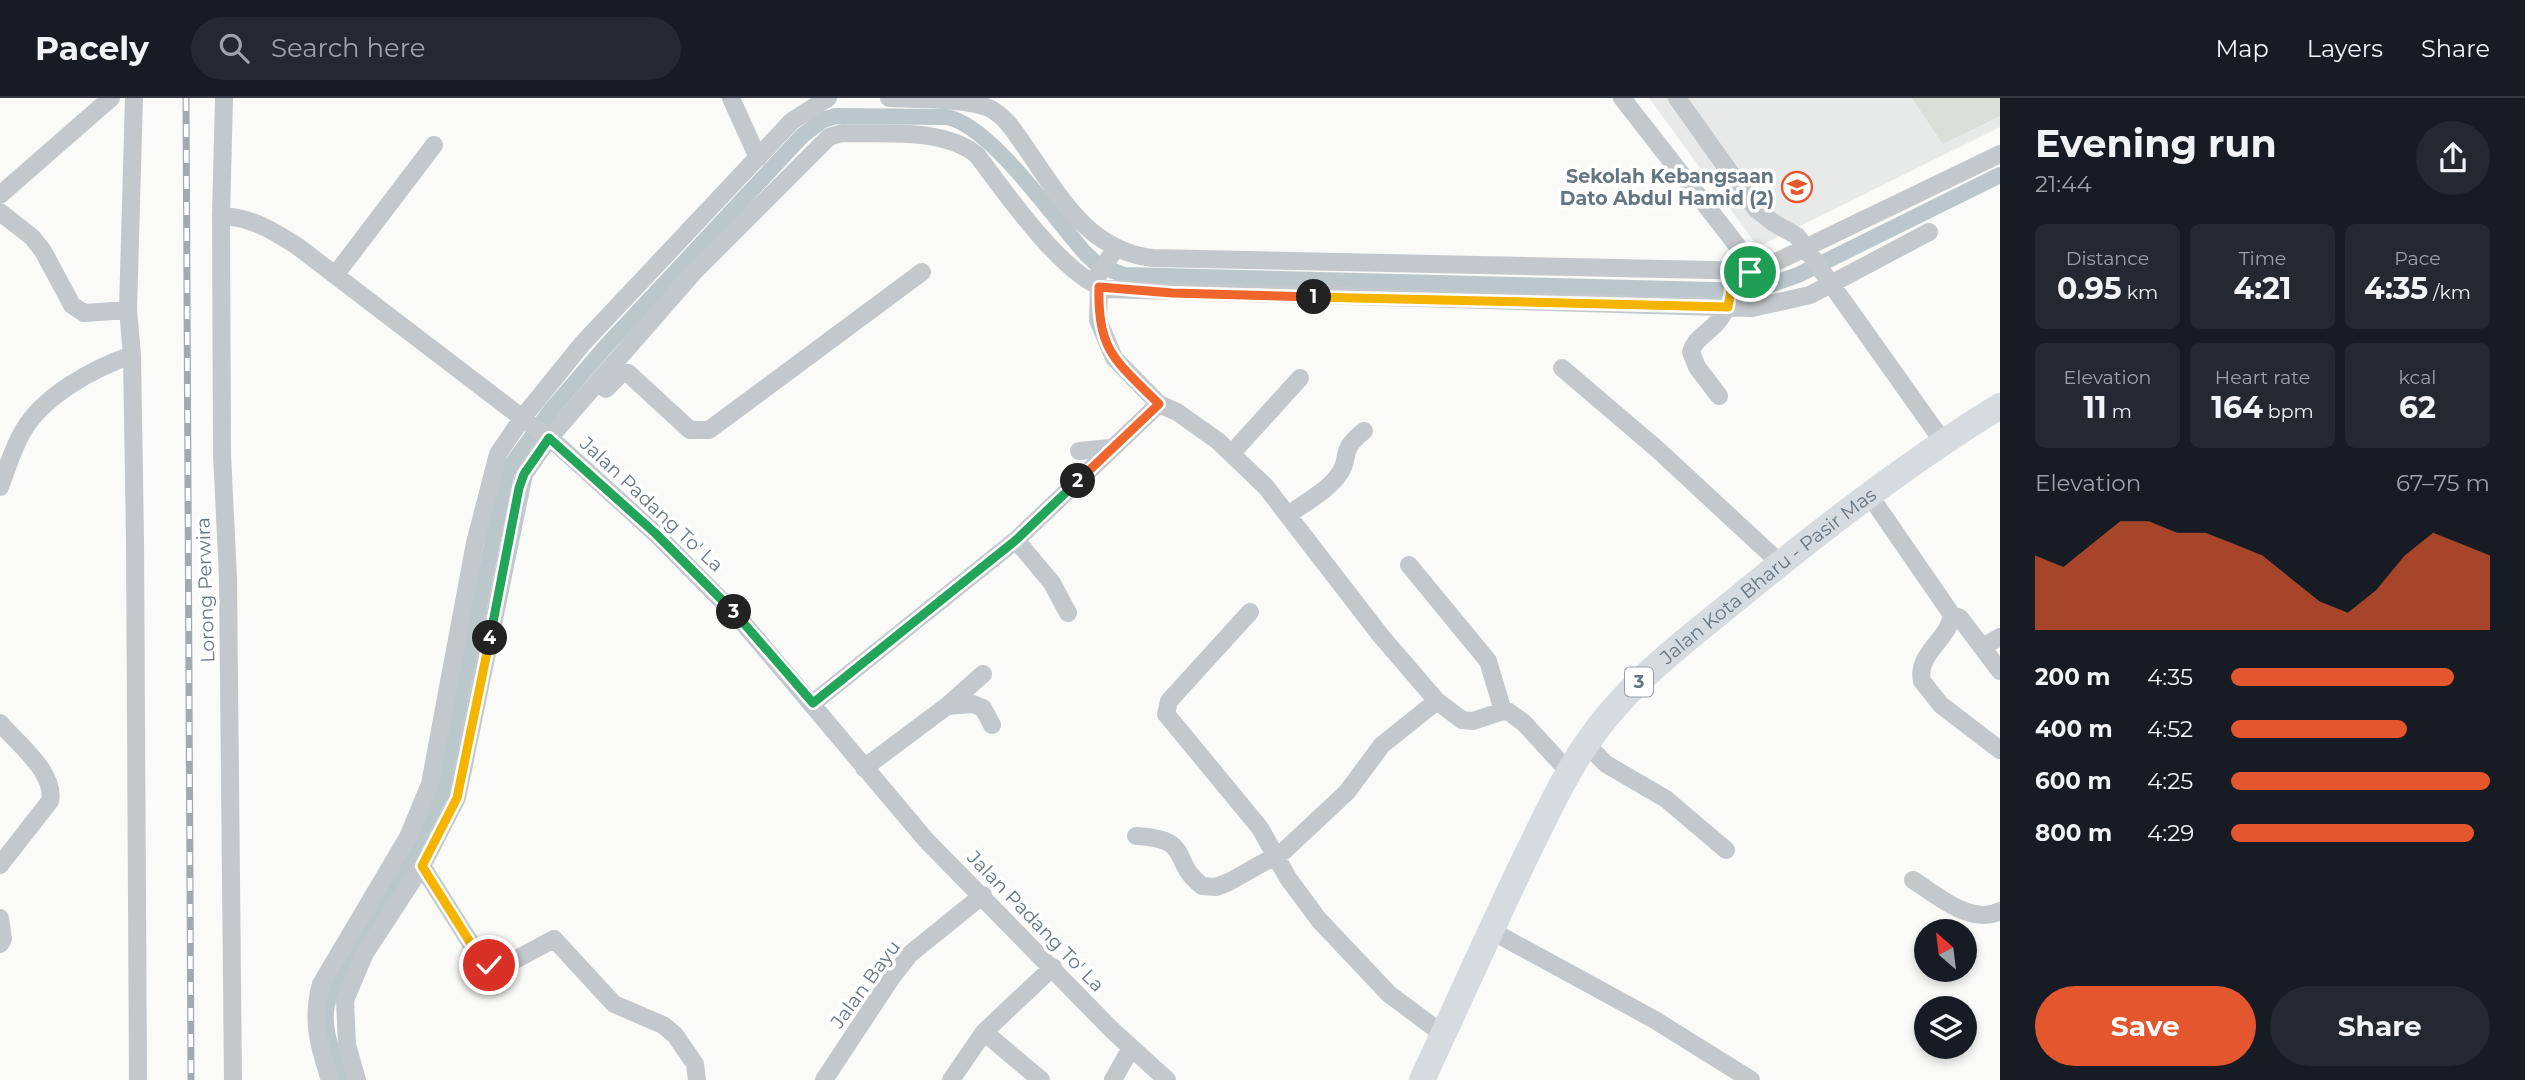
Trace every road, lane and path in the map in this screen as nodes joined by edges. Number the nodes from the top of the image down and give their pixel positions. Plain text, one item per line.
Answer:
1 (111, 98) edge
2 (134, 98) edge
3 (731, 98) edge
4 (828, 98) edge
5 (889, 98) edge
6 (1622, 98) edge
7 (1677, 98) edge
8 (226, 100) edge
9 (434, 145) dead end
10 (2000, 154) edge
11 (758, 158) junction
12 (0, 195) edge
13 (0, 212) edge
14 (221, 215) junction
15 (1929, 232) dead end
16 (1808, 251) junction
17 (1114, 252) junction
18 (1757, 271) junction
19 (922, 272) dead end
20 (337, 274) junction
21 (1733, 276) junction
22 (1096, 283) junction
23 (1829, 283) junction
24 (1729, 304) junction
25 (128, 310) junction
26 (132, 355) junction
27 (1562, 369) dead end
28 (1300, 378) dead end
29 (1719, 396) dead end
30 (1159, 404) junction
31 (2000, 407) edge
32 (526, 420) junction
33 (1364, 431) dead end
34 (551, 439) junction
35 (1944, 443) junction
36 (1111, 448) junction
37 (1079, 451) dead end
38 (1232, 453) junction
39 (0, 487) edge
40 (1870, 496) junction
41 (1289, 514) junction
42 (1016, 540) junction
43 (1780, 564) junction
44 (1409, 565) dead end
45 (1250, 612) dead end
46 (1068, 613) dead end
47 (1952, 615) junction
48 (2000, 636) edge
49 (1982, 647) junction
50 (2000, 671) edge
51 (984, 674) dead end
52 (1437, 701) junction
53 (813, 703) junction
54 (947, 706) junction
55 (1503, 711) junction
56 (0, 723) edge
57 (992, 725) dead end
58 (1586, 744) junction
59 (2000, 750) edge
60 (864, 768) junction
61 (1569, 772) junction
62 (1136, 836) dead end
63 (1726, 850) dead end
64 (1277, 856) junction
65 (0, 865) edge
66 (422, 866) junction
67 (1913, 880) dead end
68 (983, 895) junction
69 (2000, 911) edge
70 (0, 918) edge
71 (1490, 930) junction
72 (0, 944) edge
73 (1053, 967) junction
74 (984, 1032) junction
75 (1444, 1035) junction
76 (1131, 1048) junction
77 (138, 1080) edge
78 (233, 1080) edge
79 (330, 1080) edge
80 (357, 1080) edge
81 (697, 1080) edge
82 (824, 1080) edge
83 (951, 1080) edge
84 (1041, 1080) edge
85 (1113, 1080) edge
86 (1167, 1080) edge
87 (1422, 1080) edge
88 (1751, 1080) edge

1 - 12 street
2 - 25 street
3 - 11 street
4 - 11 street
5 - 17 street
6 - 18 street
7 - 16 street
8 - 14 street, Lorong Perwira
9 - 20 street
10 - 16 street
11 - 32 street
13 - 25 street
14 - 20 street, Jalan Padang To' La
14 - 78 street, Lorong Perwira
15 - 23 street
16 - 18 street
16 - 23 street
17 - 21 street
17 - 22 street
18 - 21 street
19 - 34 street
20 - 32 street, Jalan Padang To' La
21 - 24 street
22 - 24 street
22 - 30 street
22 - 34 street
23 - 24 street
23 - 35 street
24 - 29 street
25 - 26 street
26 - 39 street
26 - 77 street
27 - 43 street
28 - 38 street
30 - 36 street
30 - 38 street
31 - 35 highway, Jalan Kota Bharu - Pasir Mas / 3
32 - 34 street, Jalan Padang To' La
32 - 79 street
33 - 41 street
34 - 53 street, Jalan Padang To' La
34 - 66 street
35 - 40 highway, Jalan Kota Bharu - Pasir Mas / 3
36 - 37 street
36 - 42 street
38 - 41 street
40 - 43 highway, Jalan Kota Bharu - Pasir Mas / 3
40 - 47 street
41 - 52 street
42 - 46 street
42 - 53 street
43 - 58 highway, Jalan Kota Bharu - Pasir Mas / 3
44 - 55 street
45 - 64 street
47 - 49 street
47 - 59 street
48 - 49 street
49 - 50 street
51 - 54 street
52 - 55 street
52 - 64 street
53 - 60 street, Jalan Padang To' La
54 - 57 street
54 - 60 street
55 - 61 street
56 - 65 street
58 - 61 highway, Jalan Kota Bharu - Pasir Mas / 3
58 - 63 street
60 - 68 street, Jalan Padang To' La
61 - 71 highway, Jalan Kota Bharu - Pasir Mas / 3
62 - 64 street
64 - 75 street
66 - 80 street
66 - 81 street
67 - 69 street
68 - 73 street, Jalan Padang To' La
68 - 82 street, Jalan Bayu
70 - 72 street
71 - 75 highway, Jalan Kota Bharu - Pasir Mas / 3
71 - 88 street
73 - 74 street
73 - 76 street, Jalan Padang To' La
74 - 83 street
74 - 84 street
75 - 87 highway, Jalan Kota Bharu - Pasir Mas / 3
76 - 85 street
76 - 86 street, Jalan Padang To' La

